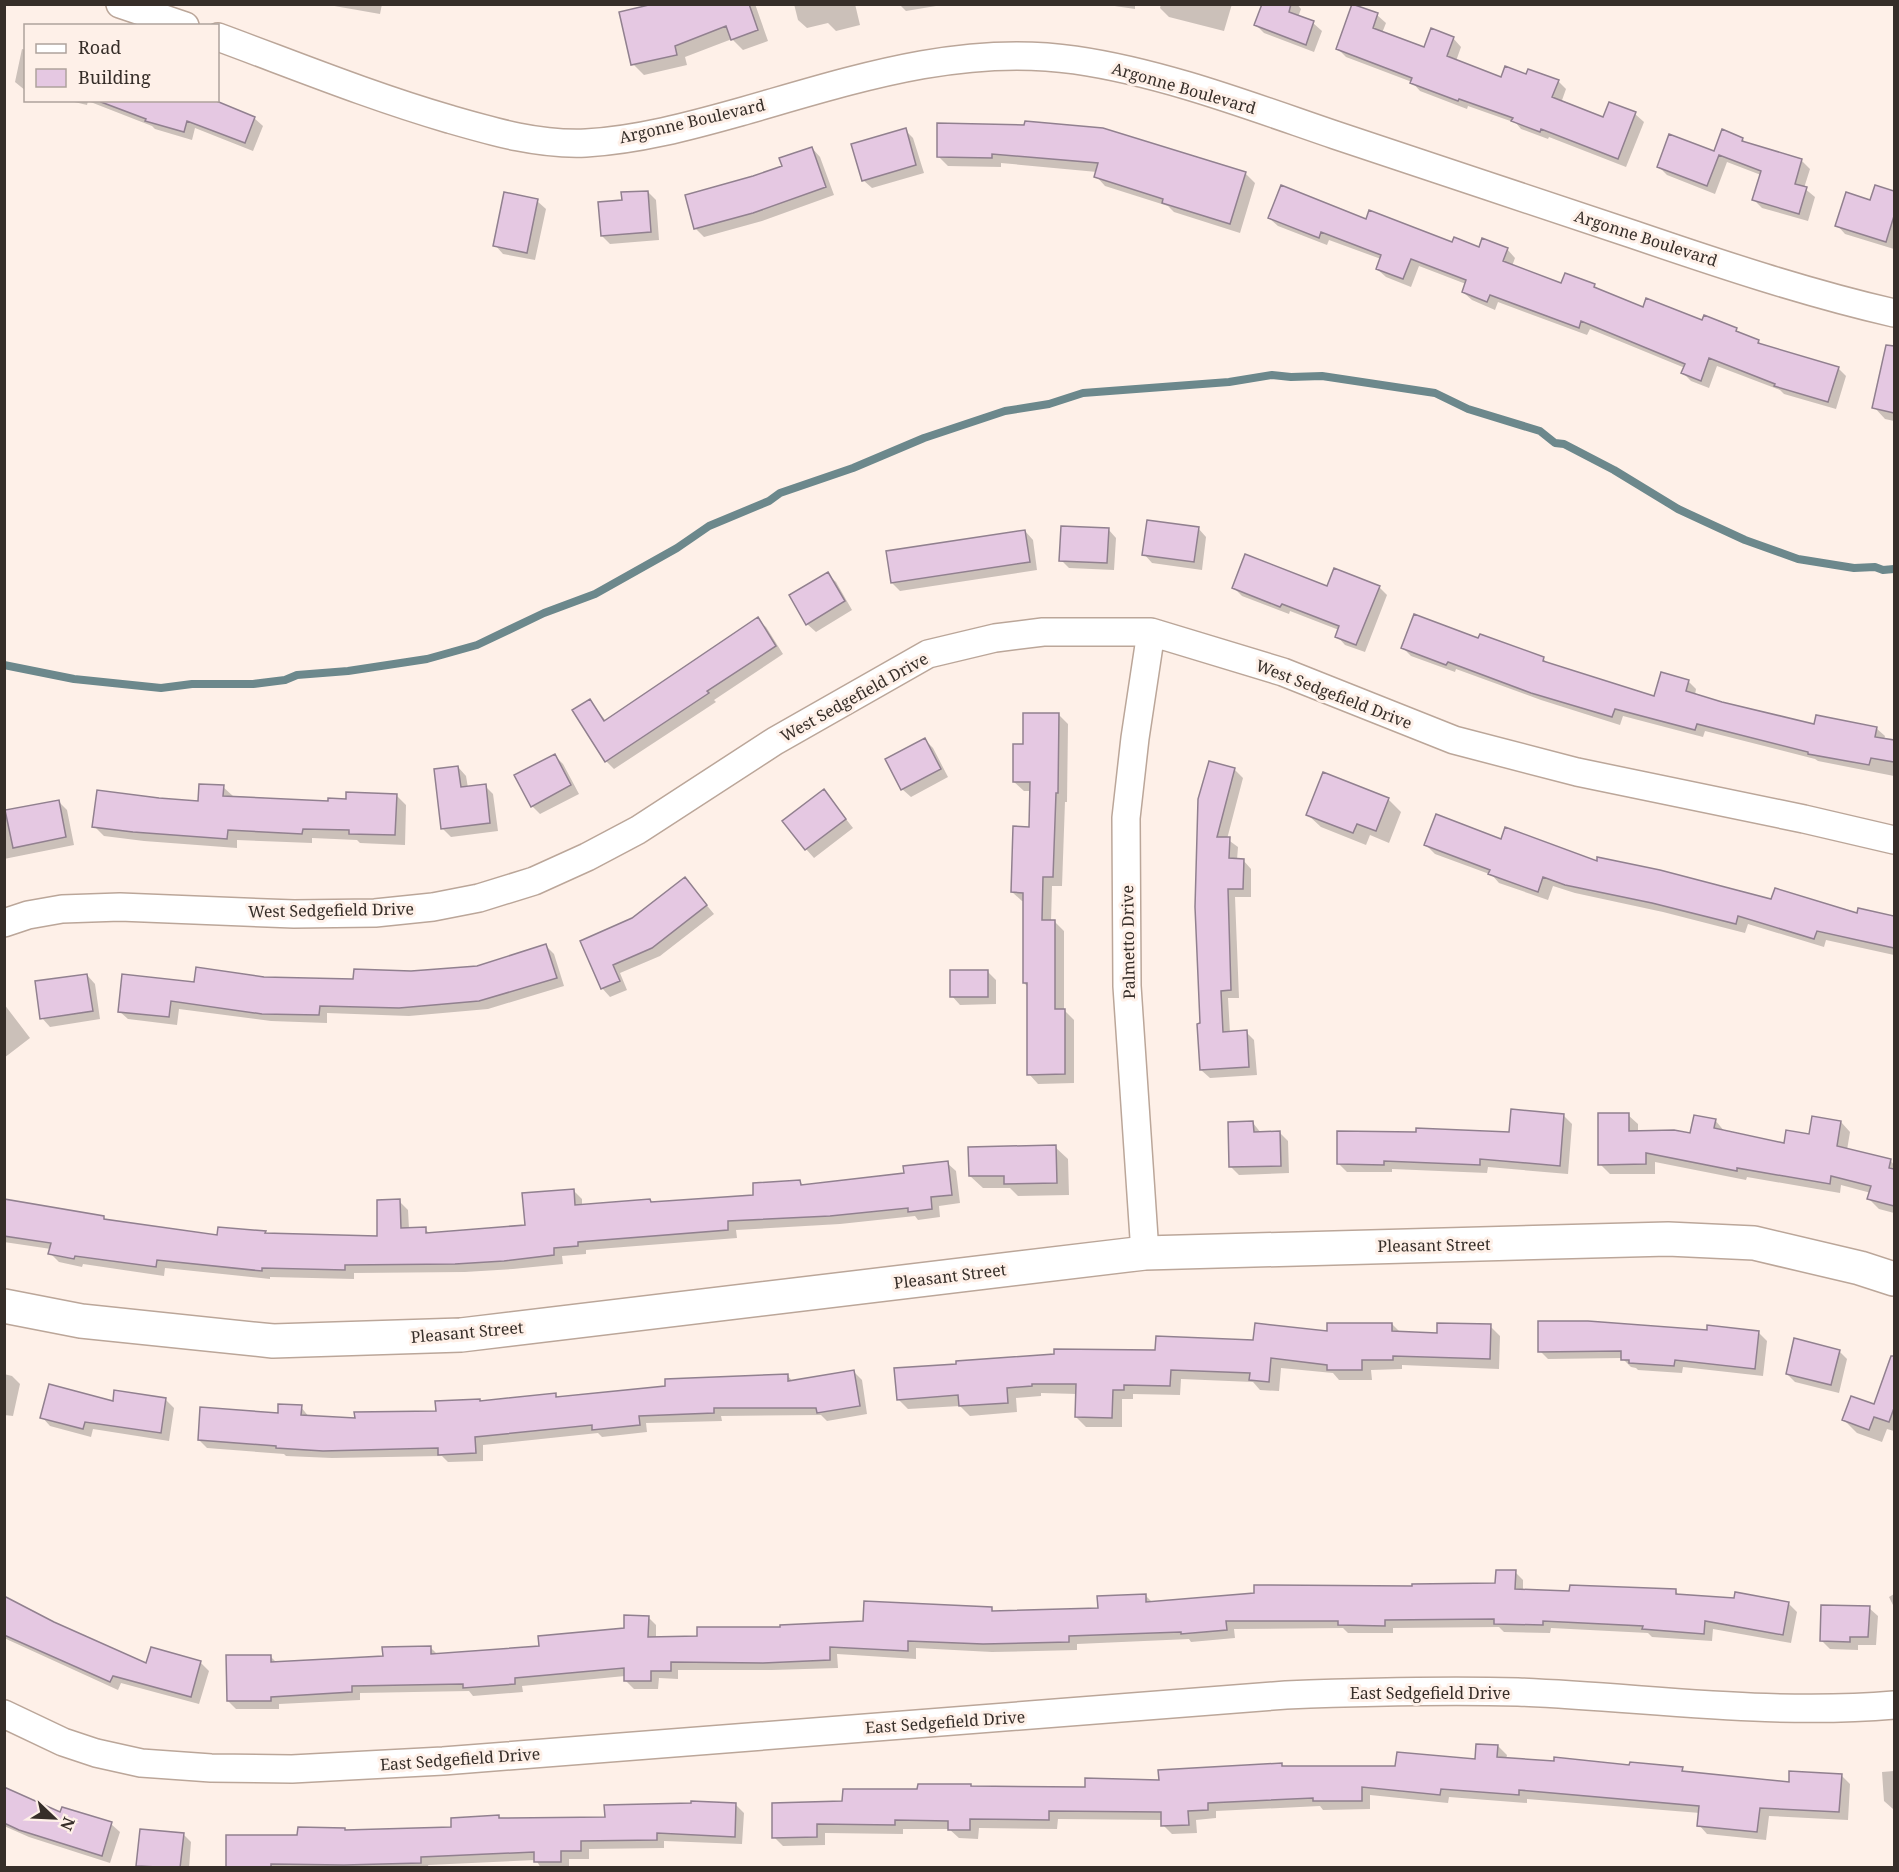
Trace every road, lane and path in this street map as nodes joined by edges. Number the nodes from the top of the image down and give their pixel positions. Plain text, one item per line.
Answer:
1 (120, 4) edge
2 (179, 24) edge
3 (219, 37) edge
4 (1894, 313) edge
5 (1151, 632) junction
6 (1894, 840) edge
7 (4, 923) edge
8 (1145, 1252) junction
9 (1894, 1279) edge
10 (4, 1306) edge
11 (1894, 1705) edge
12 (4, 1714) edge

1 - 2 street
3 - 4 street, Argonne Boulevard
5 - 6 street, West Sedgefield Drive
5 - 7 street, West Sedgefield Drive
5 - 8 street, Palmetto Drive
8 - 9 street, Pleasant Street
8 - 10 street, Pleasant Street
11 - 12 street, East Sedgefield Drive

